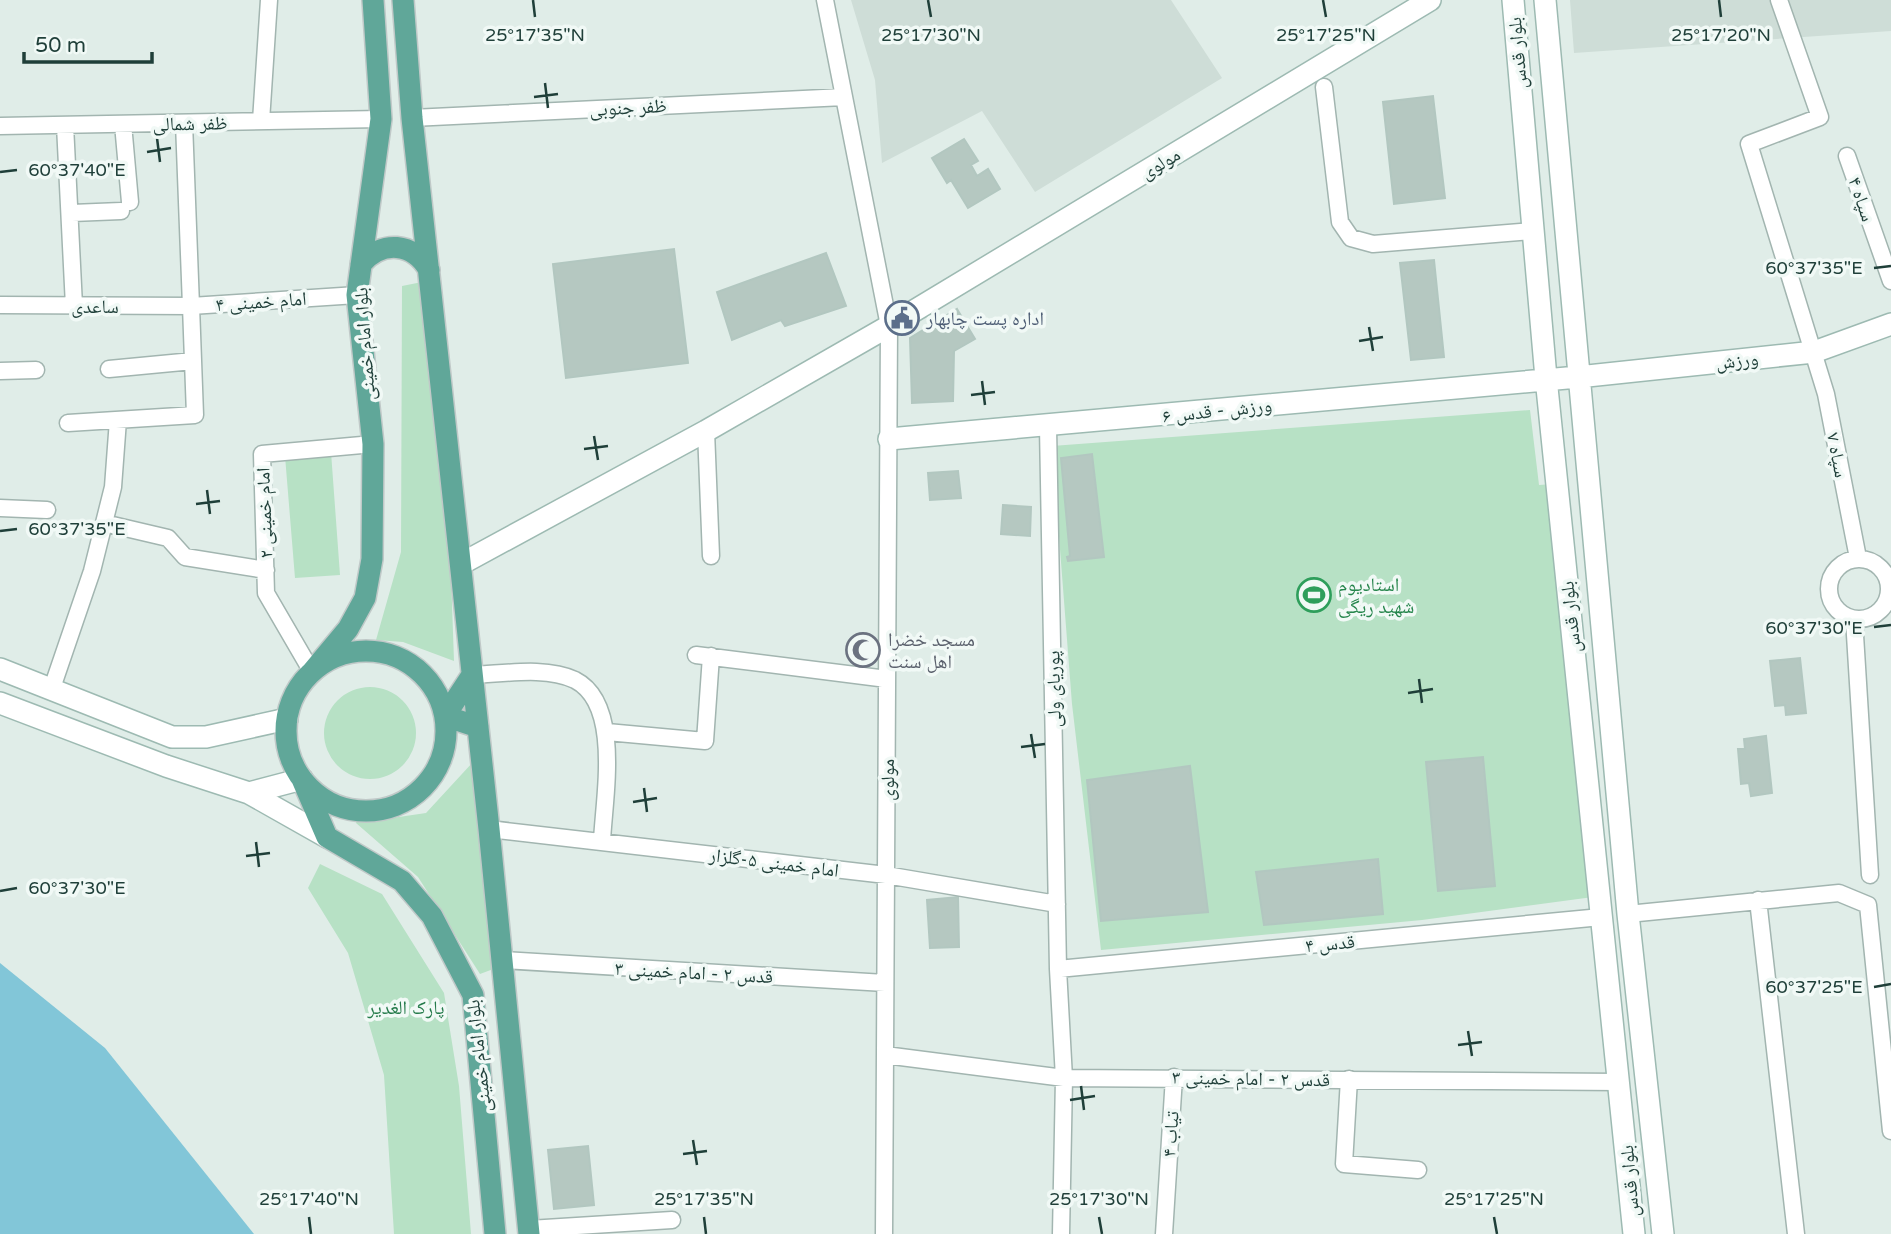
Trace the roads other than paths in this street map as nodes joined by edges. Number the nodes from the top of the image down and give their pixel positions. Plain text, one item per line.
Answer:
1 (269, 0) edge
2 (373, 0) edge
3 (403, 0) edge
4 (825, 0) edge
5 (1430, 0) edge
6 (1513, 0) edge
7 (1545, 0) edge
8 (1779, 0) edge
9 (1324, 87) dead end
10 (844, 97) junction
11 (412, 118) junction
12 (381, 119) junction
13 (261, 121) junction
14 (184, 123) junction
15 (123, 124) junction
16 (65, 125) junction
17 (0, 126) edge
18 (1847, 156) dead end
19 (72, 213) junction
20 (1532, 231) junction
21 (361, 264) junction
22 (429, 270) junction
23 (1891, 281) edge
24 (357, 295) junction
25 (0, 305) edge
26 (74, 306) junction
27 (191, 306) junction
28 (1891, 324) edge
29 (889, 326) junction
30 (1814, 352) junction
31 (193, 361) junction
32 (109, 369) dead end
33 (36, 370) dead end
34 (0, 371) edge
35 (1578, 377) junction
36 (1546, 378) junction
37 (118, 420) junction
38 (68, 423) dead end
39 (1048, 427) junction
40 (706, 431) junction
41 (889, 439) junction
42 (373, 444) junction
43 (0, 508) edge
44 (47, 510) dead end
45 (104, 523) junction
46 (711, 556) dead end
47 (1858, 558) junction
48 (461, 564) junction
49 (266, 570) junction
50 (1890, 596) edge
51 (1854, 619) junction
52 (0, 669) edge
53 (312, 672) junction
54 (472, 675) junction
55 (887, 680) junction
56 (51, 691) junction
57 (0, 704) edge
58 (445, 716) junction
59 (287, 719) junction
60 (478, 727) junction
61 (607, 732) junction
62 (172, 737) junction
63 (166, 766) junction
64 (302, 779) junction
65 (249, 793) junction
66 (489, 829) junction
67 (327, 837) junction
68 (602, 841) junction
69 (886, 875) junction
70 (1870, 875) dead end
71 (1758, 900) junction
72 (1057, 904) junction
73 (1628, 914) junction
74 (1601, 918) junction
75 (502, 960) junction
76 (1058, 969) junction
77 (886, 983) junction
78 (505, 990) junction
79 (473, 995) junction
80 (885, 1055) junction
81 (1174, 1077) junction
82 (1064, 1078) junction
83 (1349, 1079) junction
84 (1619, 1082) junction
85 (1889, 1095) edge
86 (1891, 1131) edge
87 (1418, 1170) dead end
88 (671, 1220) dead end
89 (529, 1232) edge
90 (495, 1234) edge
91 (884, 1234) edge
92 (1061, 1234) edge
93 (1164, 1234) edge
94 (1634, 1234) edge
95 (1663, 1234) edge
96 (1796, 1234) edge

1 - 13 street
2 - 12 main road, بلوار امام خمینی
3 - 11 main road, بلوار امام خمینی
4 - 10 street, مولوی
5 - 29 street, مولوی
6 - 20 street, بلوار قدس
7 - 35 street, بلوار قدس
8 - 30 street, سپاه ۷
9 - 20 street
10 - 11 street, ظفر جنوبی
10 - 29 street, مولوی
11 - 12 main road
11 - 22 main road, بلوار امام خمینی
12 - 13 street, ظفر شمالی
12 - 21 main road, بلوار امام خمینی
13 - 14 street, ظفر شمالی
14 - 15 street, ظفر شمالی
14 - 27 street
15 - 16 street, ظفر شمالی
15 - 19 street
16 - 17 street, ظفر شمالی
16 - 19 street
18 - 23 street, سپاه ۴
19 - 26 street
20 - 36 street, بلوار قدس
21 - 22 main road
21 - 24 main road, بلوار امام خمینی
22 - 48 main road, بلوار امام خمینی
24 - 27 street, امام خمینی ۴
24 - 42 main road, بلوار امام خمینی
25 - 26 street, ساعدی
26 - 27 street, ساعدی
27 - 31 street, امام خمینی ۴
28 - 30 street, ورزش
29 - 40 street, مولوی
29 - 41 street, مولوی
30 - 35 street, ورزش
30 - 47 street, سپاه ۷
31 - 32 street
31 - 37 street, امام خمینی ۴
33 - 34 street
35 - 36 street, ورزش
35 - 73 street, بلوار قدس
36 - 39 street, ورزش - قدس ۶
36 - 74 street, بلوار قدس
37 - 38 street
37 - 45 street
39 - 41 street, ورزش - قدس ۶
39 - 72 street, پوریای ولی
40 - 46 street
40 - 48 street, مولوی
41 - 55 street, مولوی
42 - 49 street, امام خمینی ۲
42 - 53 main road, بلوار امام خمینی
43 - 44 street
45 - 49 street
45 - 56 street
47 - 50 street
47 - 51 street
48 - 54 main road, بلوار امام خمینی
49 - 53 street, امام خمینی ۲
50 - 51 street
51 - 70 street
52 - 56 street
53 - 58 main road
53 - 59 main road
54 - 58 main road
54 - 60 main road, بلوار امام خمینی
54 - 61 street
55 - 61 street
55 - 69 street, مولوی
56 - 62 street
57 - 63 street
58 - 60 main road
58 - 64 main road
59 - 62 street
59 - 64 main road
60 - 66 main road, بلوار امام خمینی
61 - 68 street
62 - 63 street
63 - 65 street
64 - 65 street
64 - 67 main road
65 - 67 street
66 - 68 street, امام خمینی ۵-گلزار
66 - 75 main road, بلوار امام خمینی
67 - 79 main road, بلوار امام خمینی
68 - 69 street, امام خمینی ۵-گلزار
69 - 72 street, امام خمینی ۵-گلزار
69 - 77 street, مولوی
71 - 73 street
71 - 85 street
71 - 96 street
72 - 76 street, پوریای ولی
73 - 74 street
73 - 95 street, بلوار قدس
74 - 76 street, قدس ۴
74 - 84 street, بلوار قدس
75 - 77 street, قدس ۲ - امام خمینی ۳
75 - 78 main road, بلوار امام خمینی
76 - 82 street, پوریای ولی
77 - 80 street, مولوی
78 - 79 main road
78 - 89 main road, بلوار امام خمینی
79 - 90 main road, بلوار امام خمینی
80 - 82 street, قدس ۲ - امام خمینی ۳
80 - 91 street, مولوی
81 - 82 street, قدس ۲ - امام خمینی ۳
81 - 83 street, قدس ۲ - امام خمینی ۳
81 - 93 street, تیاب ۴
82 - 92 street, پوریای ولی
83 - 84 street, قدس ۲ - امام خمینی ۳
83 - 87 street
84 - 94 street, بلوار قدس
85 - 86 street
88 - 89 street

